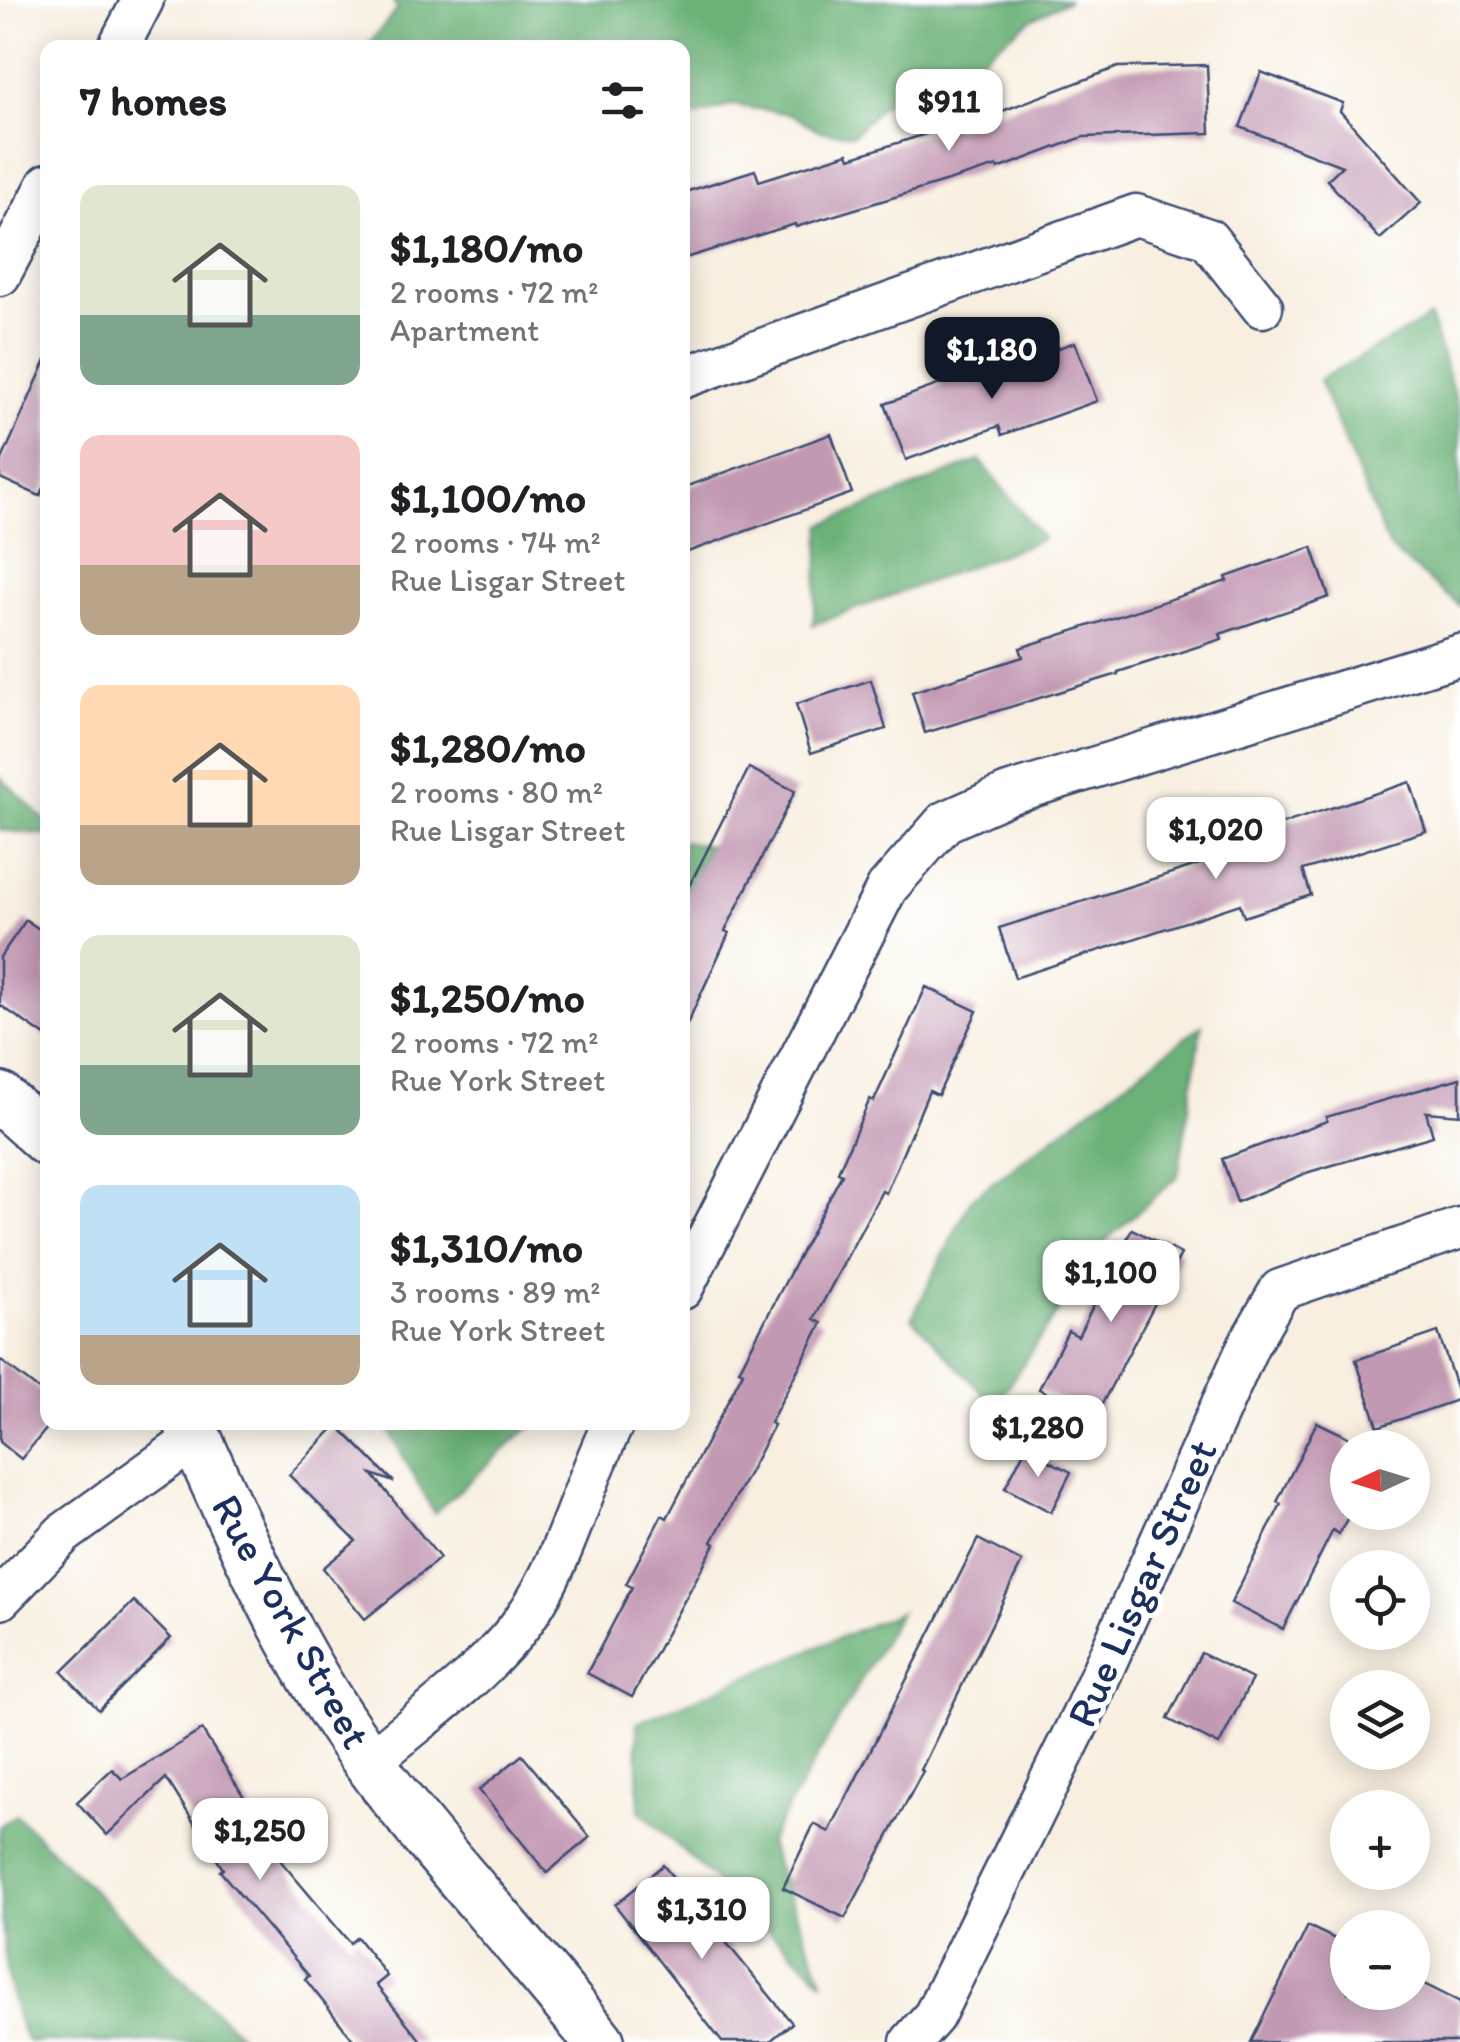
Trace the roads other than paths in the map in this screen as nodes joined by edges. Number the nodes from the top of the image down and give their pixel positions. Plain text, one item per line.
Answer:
1 (143, 0) edge
2 (122, 40) edge
3 (40, 199) edge
4 (0, 275) edge
5 (1262, 307) dead end
6 (690, 375) edge
7 (1460, 655) edge
8 (0, 1098) edge
9 (40, 1134) edge
10 (1460, 1228) edge
11 (690, 1272) edge
12 (192, 1430) edge
13 (610, 1430) edge
14 (0, 1598) edge
15 (370, 1762) junction
16 (599, 2042) edge
17 (911, 2042) edge

1 - 2 street
3 - 4 street
5 - 6 street
7 - 11 street
8 - 9 street
10 - 17 street, Rue Lisgar Street
12 - 14 street
12 - 15 street, Rue York Street
13 - 15 street
15 - 16 street, Rue York Street

